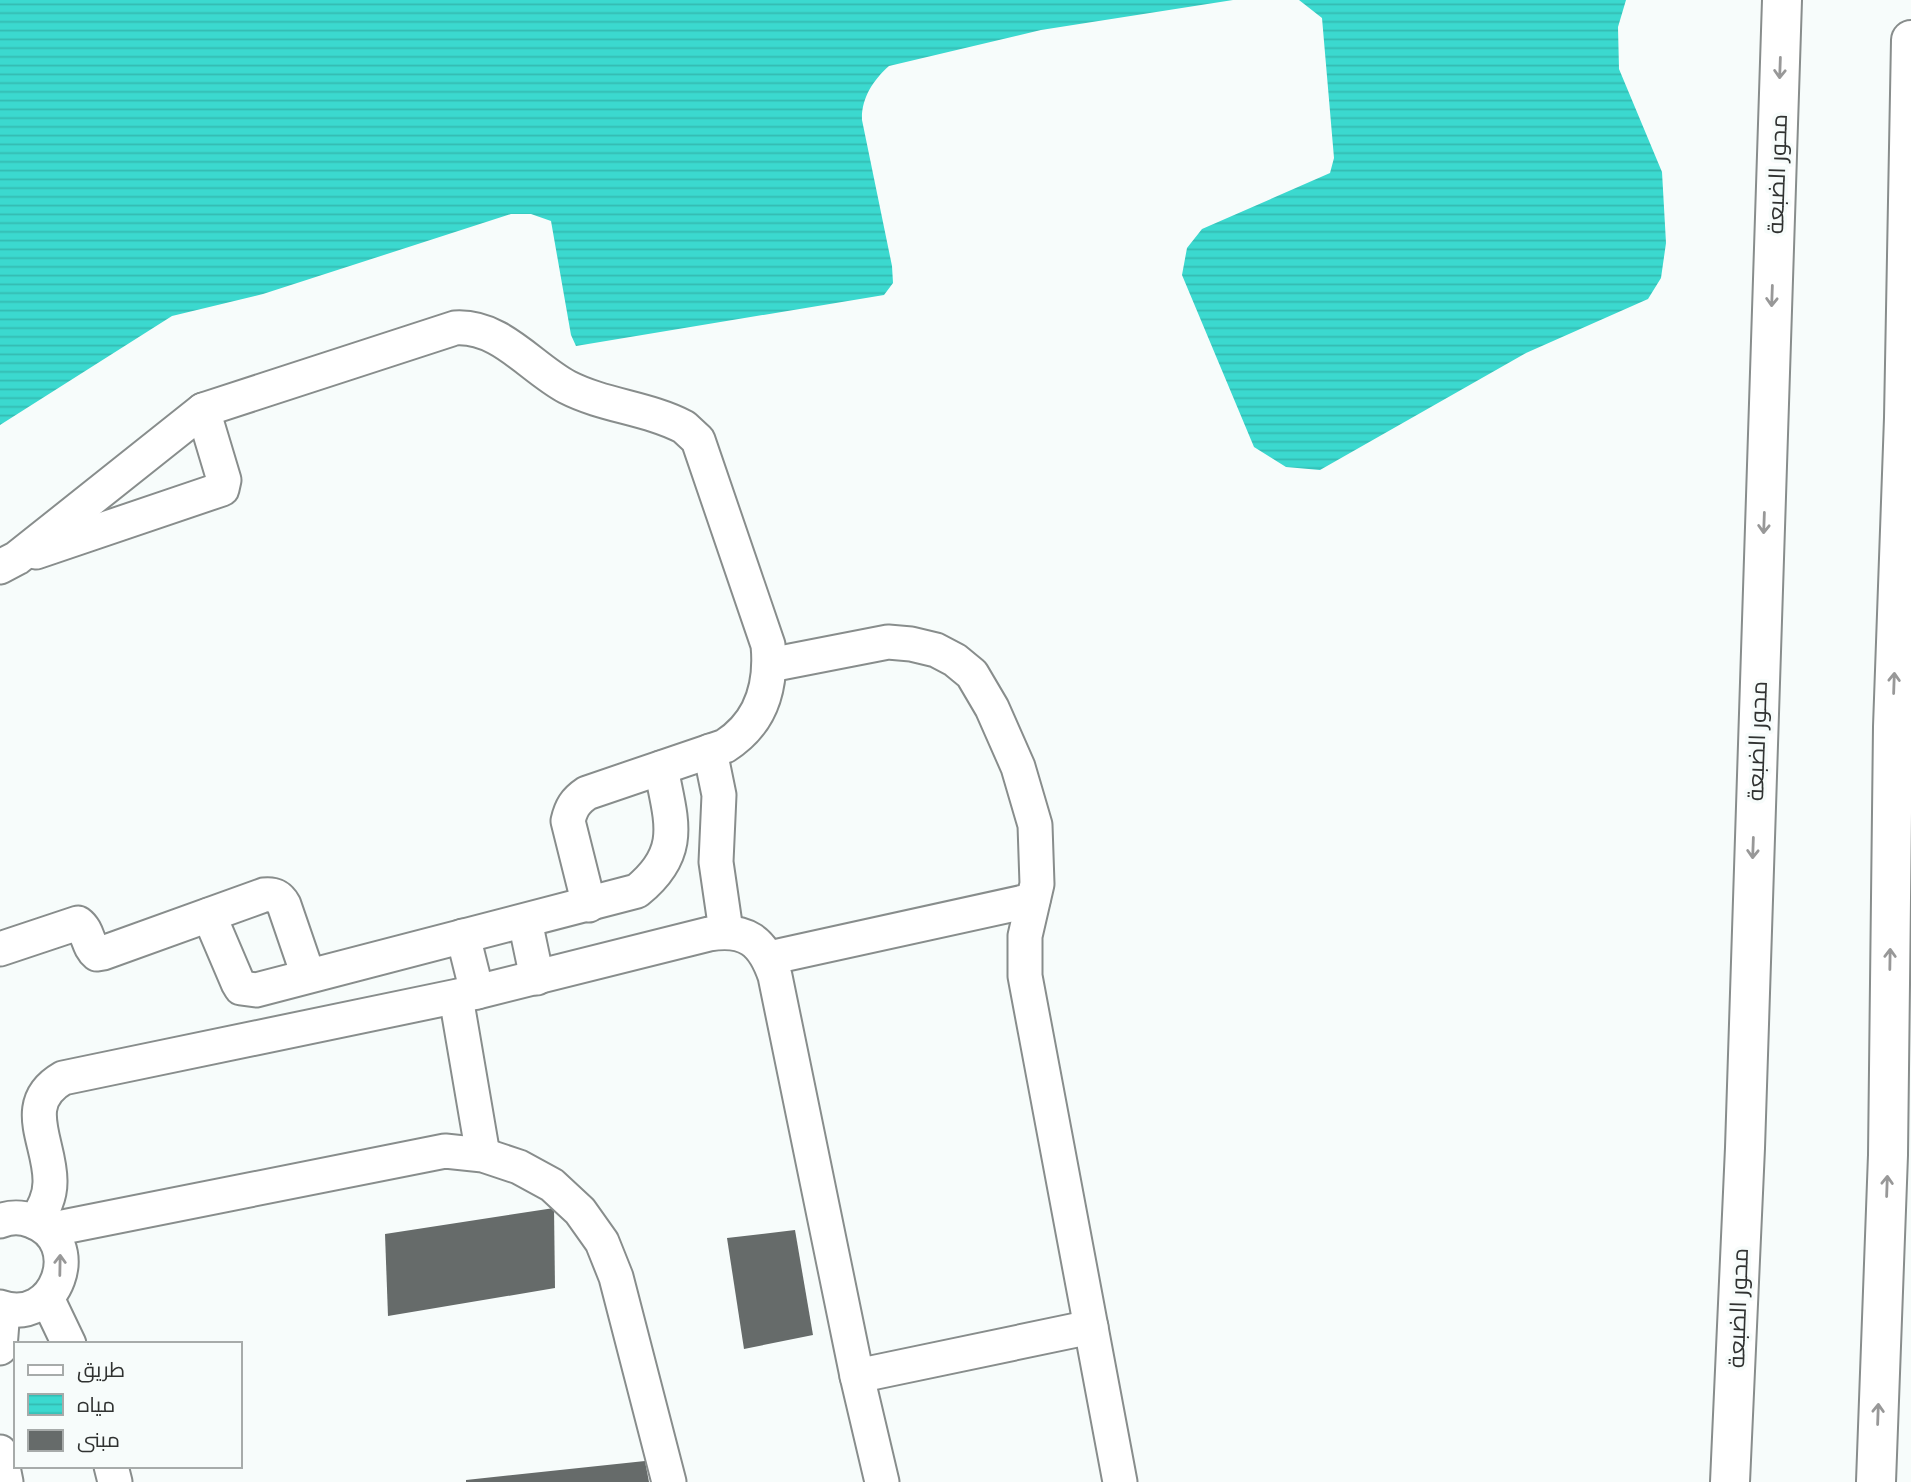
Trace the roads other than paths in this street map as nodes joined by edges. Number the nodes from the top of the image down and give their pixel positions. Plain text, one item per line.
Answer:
1 (1782, 0) edge
2 (1911, 40) edge
3 (203, 410) junction
4 (9, 562) edge
5 (770, 664) junction
6 (1902, 735) edge
7 (710, 751) junction
8 (661, 768) junction
9 (1033, 900) junction
10 (589, 905) junction
11 (209, 915) junction
12 (525, 921) junction
13 (726, 931) junction
14 (463, 936) junction
15 (0, 949) edge
16 (769, 958) junction
17 (308, 975) junction
18 (537, 978) junction
19 (466, 995) junction
20 (483, 1155) junction
21 (0, 1221) edge
22 (41, 1226) junction
23 (47, 1298) junction
24 (2, 1308) edge
25 (1091, 1328) junction
26 (68, 1342) edge
27 (0, 1348) edge
28 (857, 1376) junction
29 (0, 1452) edge
30 (6, 1482) edge
31 (668, 1482) edge
32 (882, 1482) edge
33 (1120, 1482) edge
34 (1730, 1482) edge
35 (1876, 1482) edge

1 -> 34 highway, محور الضبعة
6 -> 2 highway
3 - 4 lane
3 - 4 lane
3 - 5 lane
5 - 7 lane
5 - 9 lane
35 -> 6 highway
7 - 8 lane
7 - 13 lane
8 - 10 lane
8 - 10 lane
9 - 16 lane
9 - 25 lane
10 - 12 lane
11 - 15 lane
11 - 17 lane
11 - 17 lane
12 - 14 lane
12 - 18 lane
13 - 16 lane
13 - 18 lane
14 - 17 lane
14 - 19 lane
16 - 28 lane
18 - 19 lane
19 - 20 lane
19 - 22 lane
20 - 22 lane
20 - 31 lane
21 - 22 lane
23 -> 22 lane
23 - 24 lane
23 - 26 lane
24 - 27 lane
25 - 28 lane
25 - 33 lane
28 - 32 lane
29 - 30 lane

